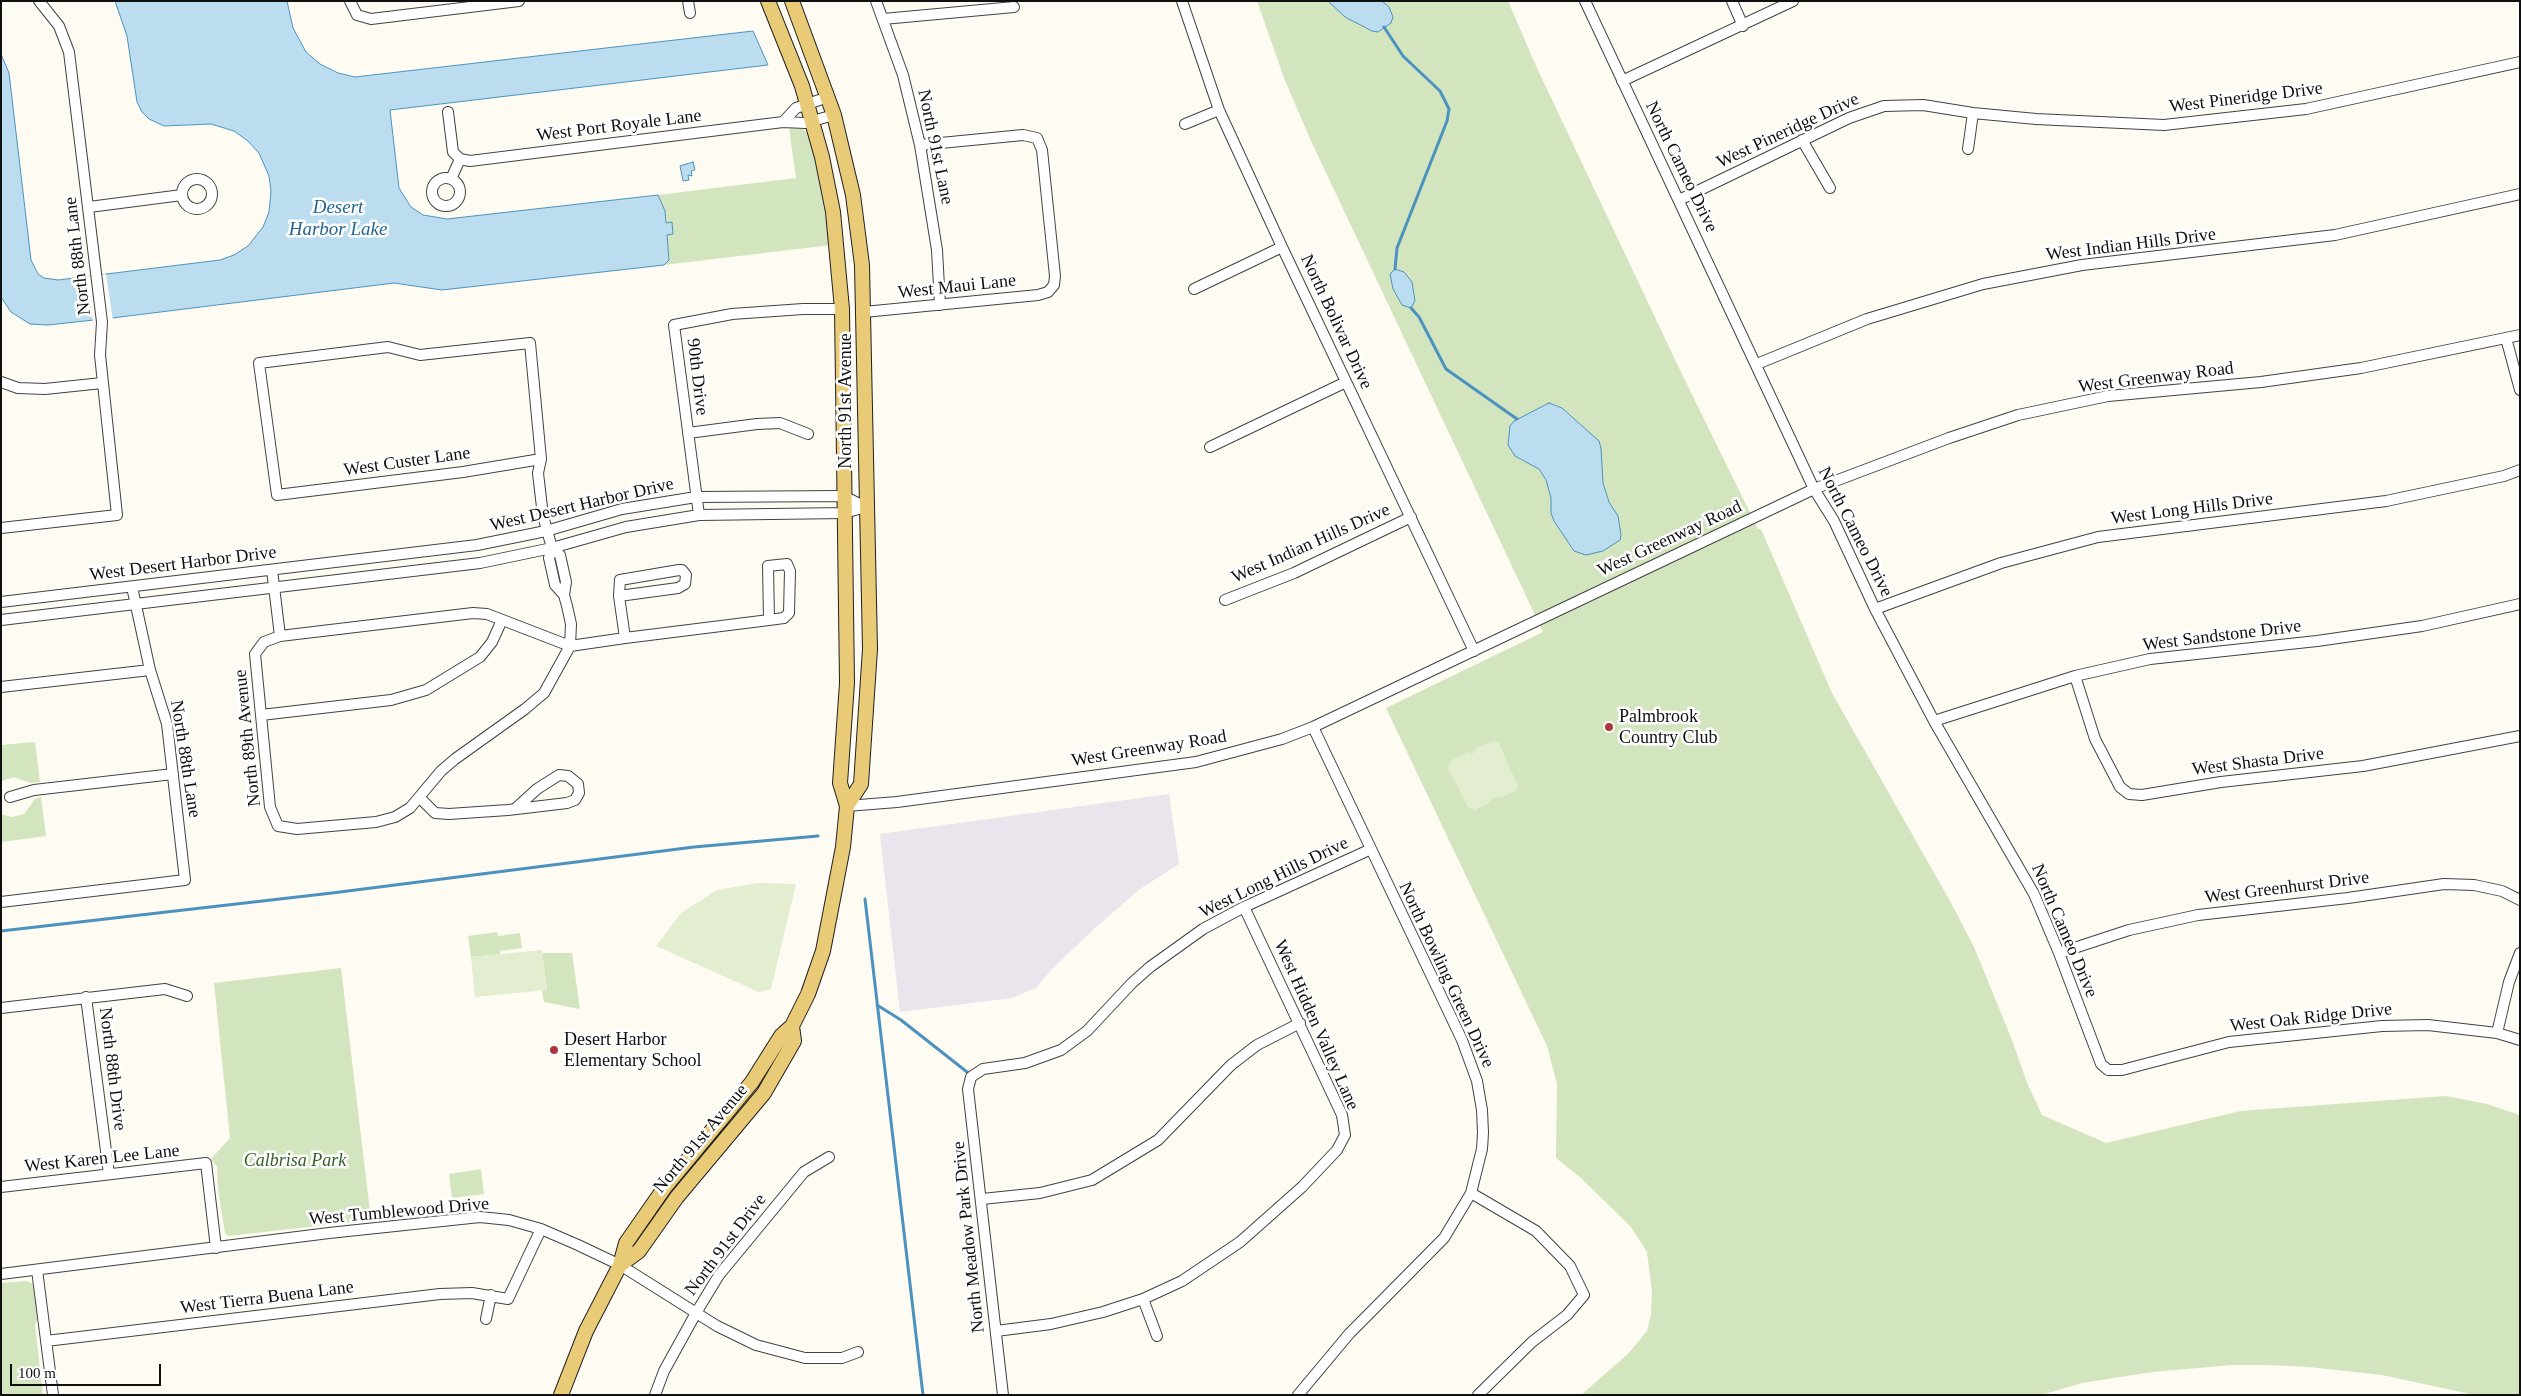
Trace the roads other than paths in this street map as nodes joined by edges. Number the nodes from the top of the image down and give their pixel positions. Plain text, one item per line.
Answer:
1 (39, 1) edge
2 (350, 1) edge
3 (518, 1) edge
4 (688, 1) edge
5 (768, 1) edge
6 (792, 1) edge
7 (876, 1) edge
8 (1182, 1) edge
9 (1585, 1) edge
10 (1732, 1) edge
11 (1794, 1) edge
12 (1014, 7) dead end
13 (690, 13) dead end
14 (883, 20) junction
15 (1743, 26) junction
16 (2520, 62) edge
17 (1622, 81) junction
18 (828, 97) junction
19 (808, 104) junction
20 (1220, 110) junction
21 (448, 112) dead end
22 (1973, 113) junction
23 (834, 115) junction
24 (783, 122) junction
25 (813, 122) junction
26 (1185, 124) dead end
27 (1802, 140) junction
28 (920, 145) junction
29 (1968, 149) dead end
30 (460, 159) junction
31 (451, 179) dead end
32 (1830, 188) dead end
33 (2520, 194) edge
34 (182, 195) dead end
35 (1679, 200) junction
36 (89, 207) junction
37 (1282, 247) junction
38 (1194, 289) dead end
39 (940, 305) junction
40 (842, 309) junction
41 (864, 312) junction
42 (2520, 335) edge
43 (2506, 338) junction
44 (1757, 364) junction
45 (1, 382) edge
46 (1346, 382) junction
47 (102, 383) junction
48 (2520, 390) edge
49 (688, 432) junction
50 (808, 434) dead end
51 (1210, 446) dead end
52 (541, 459) junction
53 (2520, 470) edge
54 (1814, 489) junction
55 (843, 496) junction
56 (696, 497) junction
57 (866, 506) junction
58 (844, 513) junction
59 (699, 515) junction
60 (1411, 517) junction
61 (1, 528) edge
62 (546, 531) junction
63 (552, 548) junction
64 (272, 570) junction
65 (132, 587) junction
66 (274, 588) junction
67 (618, 596) junction
68 (1225, 600) dead end
69 (1, 602) edge
70 (2520, 604) edge
71 (134, 605) junction
72 (1875, 609) junction
73 (1, 620) edge
74 (502, 620) junction
75 (769, 620) junction
76 (280, 636) junction
77 (625, 638) junction
78 (570, 646) junction
79 (1474, 651) junction
80 (150, 670) junction
81 (2075, 676) junction
82 (1, 687) edge
83 (261, 715) junction
84 (1934, 721) junction
85 (1313, 727) junction
86 (2520, 736) edge
87 (173, 774) junction
88 (10, 796) dead end
89 (420, 798) junction
90 (847, 806) junction
91 (515, 809) junction
92 (1370, 850) junction
93 (2520, 900) edge
94 (1, 902) edge
95 (1244, 907) junction
96 (2059, 953) junction
97 (2520, 953) edge
98 (187, 996) dead end
99 (86, 998) junction
100 (1, 1008) edge
101 (1300, 1023) junction
102 (792, 1026) junction
103 (2497, 1034) junction
104 (2520, 1040) edge
105 (2108, 1070) joint
106 (971, 1077) joint
107 (725, 1116) junction
108 (737, 1126) junction
109 (829, 1157) dead end
110 (109, 1174) junction
111 (1, 1187) edge
112 (1471, 1193) junction
113 (982, 1199) junction
114 (541, 1229) junction
115 (216, 1248) junction
116 (620, 1265) junction
117 (37, 1270) junction
118 (1, 1274) edge
119 (491, 1295) junction
120 (1143, 1299) junction
121 (696, 1313) junction
122 (486, 1319) dead end
123 (996, 1331) junction
124 (1157, 1336) dead end
125 (46, 1341) junction
126 (858, 1352) dead end
127 (53, 1395) edge
128 (561, 1395) edge
129 (655, 1395) edge
130 (1003, 1395) edge
131 (1298, 1395) edge
132 (1478, 1395) edge

1 - 36 street, North 88th Lane
2 - 3 street
4 - 13 street
5 - 19 main road, North 91st Avenue
6 - 18 main road, North 91st Avenue
7 - 14 street, North 91st Lane
8 - 20 street, North Bolivar Drive
9 - 17 street, North Cameo Drive
10 - 15 street
11 - 15 street
12 - 14 street
14 - 28 street, North 91st Lane
15 - 17 street
16 - 22 street, West Pineridge Drive
17 - 35 street, North Cameo Drive
18 - 19 street
18 - 23 main road, North 91st Avenue
19 - 24 street
19 - 25 main road, North 91st Avenue
20 - 26 street
20 - 37 street, North Bolivar Drive
21 - 30 street
22 - 27 street, West Pineridge Drive
22 - 29 street
23 - 25 street, West Port Royale Lane
23 - 41 main road, North 91st Avenue
24 - 25 street, West Port Royale Lane
24 - 30 street, West Port Royale Lane
25 - 40 main road, North 91st Avenue
27 - 32 street
27 - 35 street, West Pineridge Drive
28 - 39 street, North 91st Lane
28 - 39 street, West Maui Lane
30 - 31 street
33 - 44 street, West Indian Hills Drive
34 - 36 street
35 - 44 street, North Cameo Drive
36 - 47 street, North 88th Lane
37 - 38 street
37 - 46 street, North Bolivar Drive
39 - 41 street, West Maui Lane
40 - 49 street, 90th Drive
40 - 55 main road, North 91st Avenue
41 - 57 main road, North 91st Avenue
42 - 43 street, West Greenway Road
43 - 48 street
43 - 54 street, West Greenway Road
44 - 54 street, North Cameo Drive
45 - 47 street
46 - 51 street
46 - 60 street, North Bolivar Drive
47 - 61 street, North 88th Lane
49 - 50 street
49 - 56 street, 90th Drive
52 - 52 street, West Custer Lane
52 - 62 street
53 - 72 street, West Long Hills Drive
54 - 72 street, North Cameo Drive
54 - 79 street, West Greenway Road
55 - 56 street, West Desert Harbor Drive
55 - 57 street, West Desert Harbor Drive
55 - 58 main road, North 91st Avenue
56 - 59 street, 90th Drive
56 - 62 street, West Desert Harbor Drive
57 - 58 street, West Desert Harbor Drive
57 - 90 main road, North 91st Avenue
58 - 59 street, West Desert Harbor Drive
58 - 90 main road, North 91st Avenue
59 - 63 street, West Desert Harbor Drive
60 - 68 street, West Indian Hills Drive
60 - 79 street, North Bolivar Drive
62 - 63 street
62 - 64 street, West Desert Harbor Drive
63 - 66 street, West Desert Harbor Drive
63 - 78 street
64 - 65 street, West Desert Harbor Drive
64 - 66 street
65 - 69 street, West Desert Harbor Drive
65 - 71 street, North 88th Lane
66 - 71 street, West Desert Harbor Drive
66 - 76 street
67 - 67 street
67 - 77 street
70 - 81 street, West Sandstone Drive
71 - 73 street, West Desert Harbor Drive
71 - 80 street, North 88th Lane
72 - 84 street, North Cameo Drive
74 - 76 street
74 - 78 street
74 - 83 street
75 - 75 street
75 - 77 street
76 - 83 street, North 89th Avenue
77 - 78 street
78 - 89 street
79 - 85 street, West Greenway Road
80 - 82 street
80 - 87 street, North 88th Lane
81 - 84 street, West Sandstone Drive
81 - 86 street, West Shasta Drive
83 - 89 street, North 89th Avenue
84 - 96 street, North Cameo Drive
85 - 90 street, West Greenway Road
85 - 92 street, North Bowling Green Drive
87 - 88 street
87 - 94 street, North 88th Lane
89 - 91 street
90 - 102 main road, North 91st Avenue
91 - 91 street
92 - 95 street, West Long Hills Drive
92 - 112 street, North Bowling Green Drive
93 - 96 street, West Greenhurst Drive
95 - 101 street, West Hidden Valley Lane
95 - 106 street, West Long Hills Drive
96 - 105 street, North Cameo Drive
97 - 103 street
98 - 99 street
99 - 100 street
99 - 110 street, North 88th Drive
101 - 113 street
101 - 120 street, West Hidden Valley Lane
102 - 107 main road, North 91st Avenue
102 - 108 main road, North 91st Avenue
103 - 104 street, West Oak Ridge Drive
103 - 105 street, West Oak Ridge Drive
106 - 113 street, North Meadow Park Drive
107 - 108 main road
107 - 116 main road, North 91st Avenue
108 - 116 main road, North 91st Avenue
109 - 121 street, North 91st Drive
110 - 111 street, West Karen Lee Lane
110 - 115 street, West Karen Lee Lane
112 - 131 street, North Bowling Green Drive
112 - 132 street
113 - 123 street, North Meadow Park Drive
114 - 115 street, West Tumblewood Drive
114 - 116 street, West Tumblewood Drive
114 - 119 street, West Tierra Buena Lane
115 - 117 street, West Tumblewood Drive
116 - 121 street, West Tumblewood Drive
116 - 128 main road, North 91st Avenue
117 - 118 street, West Tumblewood Drive
117 - 125 street
119 - 122 street
119 - 125 street, West Tierra Buena Lane
120 - 123 street, West Hidden Valley Lane
120 - 124 street
121 - 126 street, West Tumblewood Drive
121 - 129 street, North 91st Drive
123 - 130 street, North Meadow Park Drive
125 - 127 street

